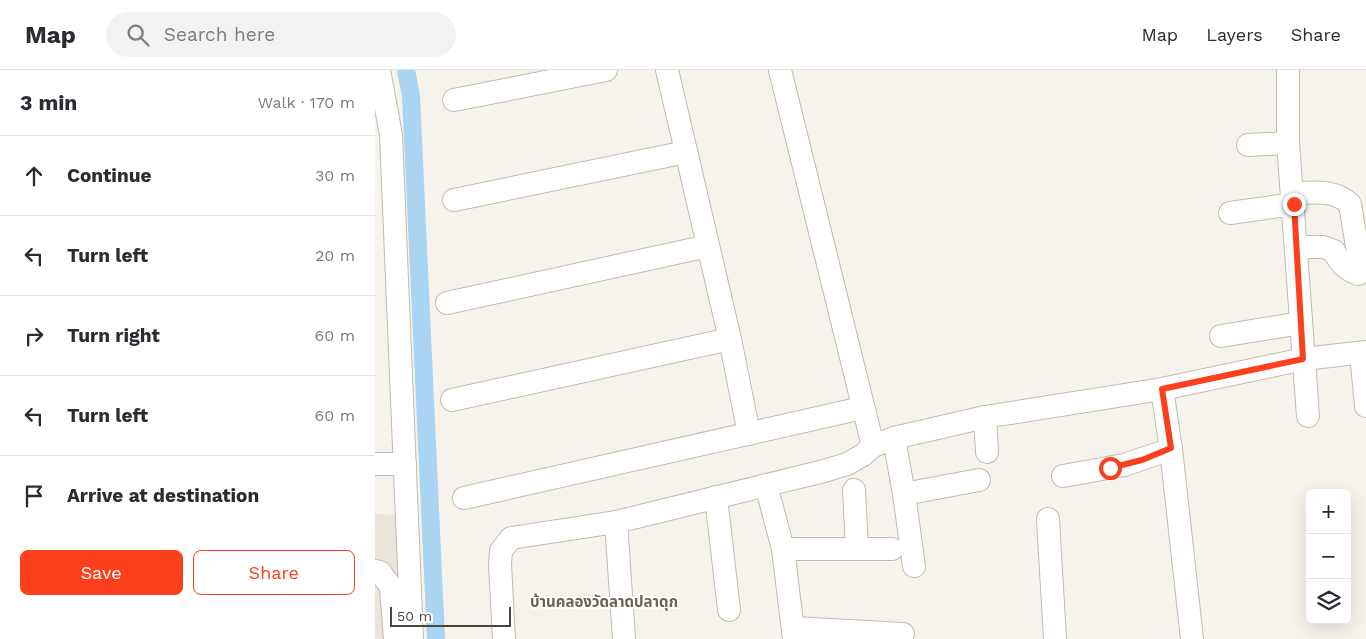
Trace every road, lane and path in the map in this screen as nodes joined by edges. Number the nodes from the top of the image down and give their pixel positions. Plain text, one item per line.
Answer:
1 (379, 70) edge
2 (606, 70) edge
3 (667, 70) edge
4 (780, 70) edge
5 (1288, 70) edge
6 (454, 100) dead end
7 (1288, 143) junction
8 (1248, 145) dead end
9 (686, 152) junction
10 (384, 194) edge
11 (1293, 199) junction
12 (454, 200) dead end
13 (1230, 213) dead end
14 (708, 246) junction
15 (1297, 247) junction
16 (447, 303) dead end
17 (1301, 323) junction
18 (1221, 336) dead end
19 (730, 340) junction
20 (1364, 352) edge
21 (1303, 359) junction
22 (1162, 389) junction
23 (453, 400) dead end
24 (1366, 406) edge
25 (863, 408) junction
26 (1308, 416) dead end
27 (985, 417) junction
28 (749, 434) junction
29 (894, 438) junction
30 (873, 446) junction
31 (1171, 448) junction
32 (987, 452) dead end
33 (375, 464) edge
34 (405, 464) junction
35 (1063, 476) dead end
36 (979, 480) dead end
37 (766, 485) junction
38 (854, 490) dead end
39 (904, 494) junction
40 (716, 497) junction
41 (464, 498) dead end
42 (1048, 519) dead end
43 (617, 522) junction
44 (857, 548) junction
45 (783, 549) junction
46 (892, 549) dead end
47 (914, 566) dead end
48 (375, 571) edge
49 (729, 610) dead end
50 (794, 633) edge
51 (903, 634) dead end
52 (395, 639) edge
53 (412, 639) edge
54 (504, 639) edge
55 (624, 639) edge
56 (1055, 639) edge
57 (1192, 639) edge

1 - 10 street
2 - 6 street
3 - 9 street
4 - 25 street
5 - 7 street
7 - 8 street
7 - 11 street
9 - 12 street
9 - 14 street
10 - 34 street
11 - 13 street
11 - 15 street
11 - 15 street
14 - 16 street
14 - 19 street
15 - 17 street
17 - 18 street
17 - 21 street
19 - 23 street
19 - 28 street
20 - 21 street
20 - 24 street
21 - 22 street
21 - 26 street
22 - 27 street
22 - 31 street
25 - 28 street
25 - 30 street
27 - 29 street
27 - 32 street
28 - 41 street
29 - 30 street
29 - 39 street
30 - 37 street
31 - 35 street
31 - 57 street
33 - 34 street
34 - 53 street
36 - 39 street
37 - 40 street
37 - 45 street
38 - 44 street
39 - 47 street
40 - 43 street
40 - 49 street
42 - 56 street
43 - 54 street
43 - 55 street
44 - 45 street
44 - 46 street
45 - 50 street
48 - 52 street
50 - 51 street

